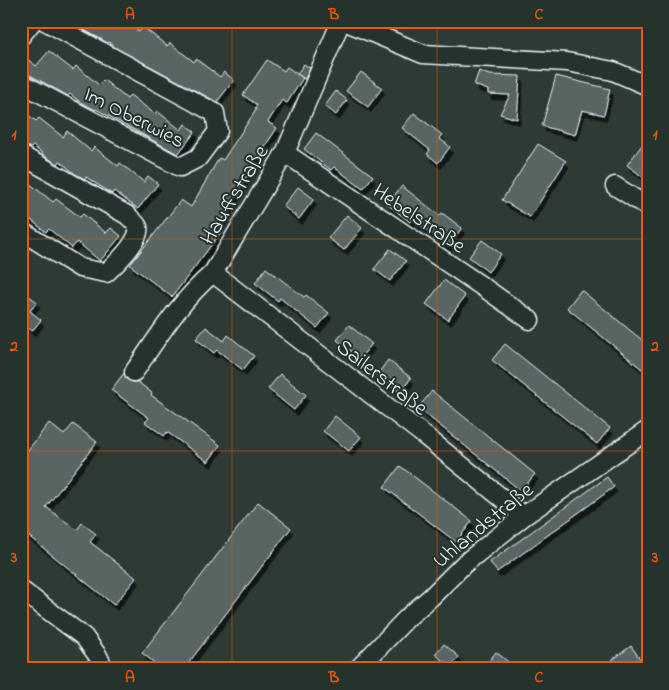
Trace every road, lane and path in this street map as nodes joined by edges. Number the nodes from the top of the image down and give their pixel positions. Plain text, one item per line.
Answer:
1 (33, 21) edge
2 (45, 21) edge
3 (342, 21) edge
4 (21, 36) edge
5 (21, 83) edge
6 (648, 86) edge
7 (285, 153) junction
8 (21, 155) edge
9 (615, 186) dead end
10 (648, 207) edge
11 (21, 231) edge
12 (213, 273) junction
13 (530, 320) dead end
14 (134, 372) dead end
15 (648, 430) edge
16 (524, 516) junction
17 (23, 592) edge
18 (104, 669) edge
19 (358, 669) edge

1 - 4 street
2 - 5 street, Im Oberwies
3 - 6 street
3 - 7 street, Hauffstraße
7 - 12 street, Hauffstraße
7 - 13 street, Hebelstraße
8 - 11 street
9 - 10 street
12 - 14 street, Hauffstraße
12 - 16 street, Sailerstraße
15 - 16 street, Uhlandstraße
16 - 19 street, Uhlandstraße
17 - 18 street

